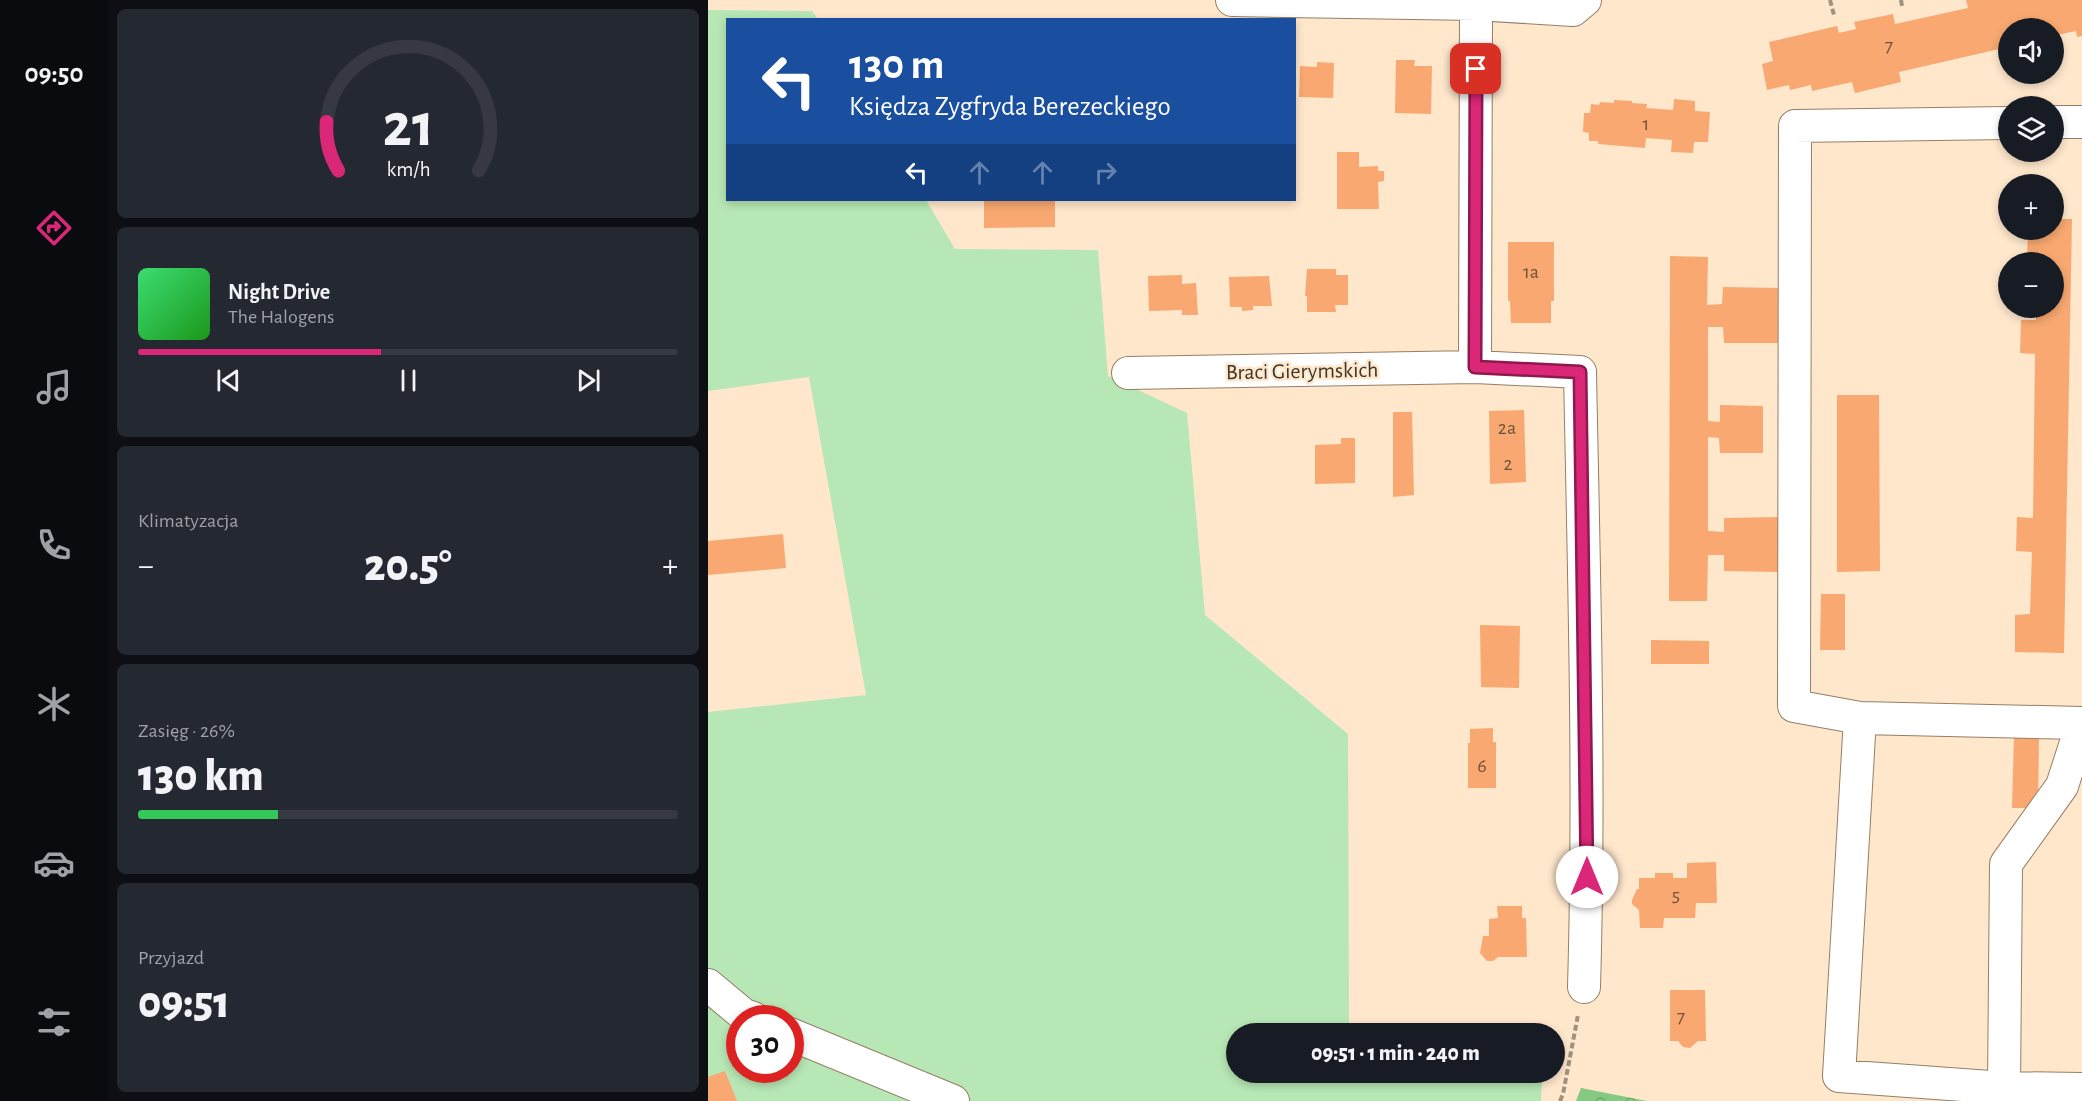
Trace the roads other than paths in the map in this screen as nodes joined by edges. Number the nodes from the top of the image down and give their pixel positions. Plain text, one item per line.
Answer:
1 (1232, 0) edge
2 (1585, 0) edge
3 (1476, 4) junction
4 (2064, 122) edge
5 (2082, 122) edge
6 (1998, 123) edge
7 (1475, 367) junction
8 (1128, 373) dead end
9 (1860, 718) junction
10 (2082, 723) edge
11 (2075, 767) edge
12 (708, 985) edge
13 (1584, 987) road end
14 (732, 1005) edge
15 (804, 1040) edge
16 (2004, 1088) junction
17 (2082, 1089) edge
18 (953, 1101) edge

1 - 3 street
2 - 3 street
3 - 7 street
4 - 5 street
6 - 9 street
7 - 8 street, Braci Gierymskich
7 - 13 street, Braci Gierymskich
9 - 10 street
9 - 16 street
10 - 11 street
11 - 16 street
12 - 14 street
15 - 18 street
16 - 17 street

